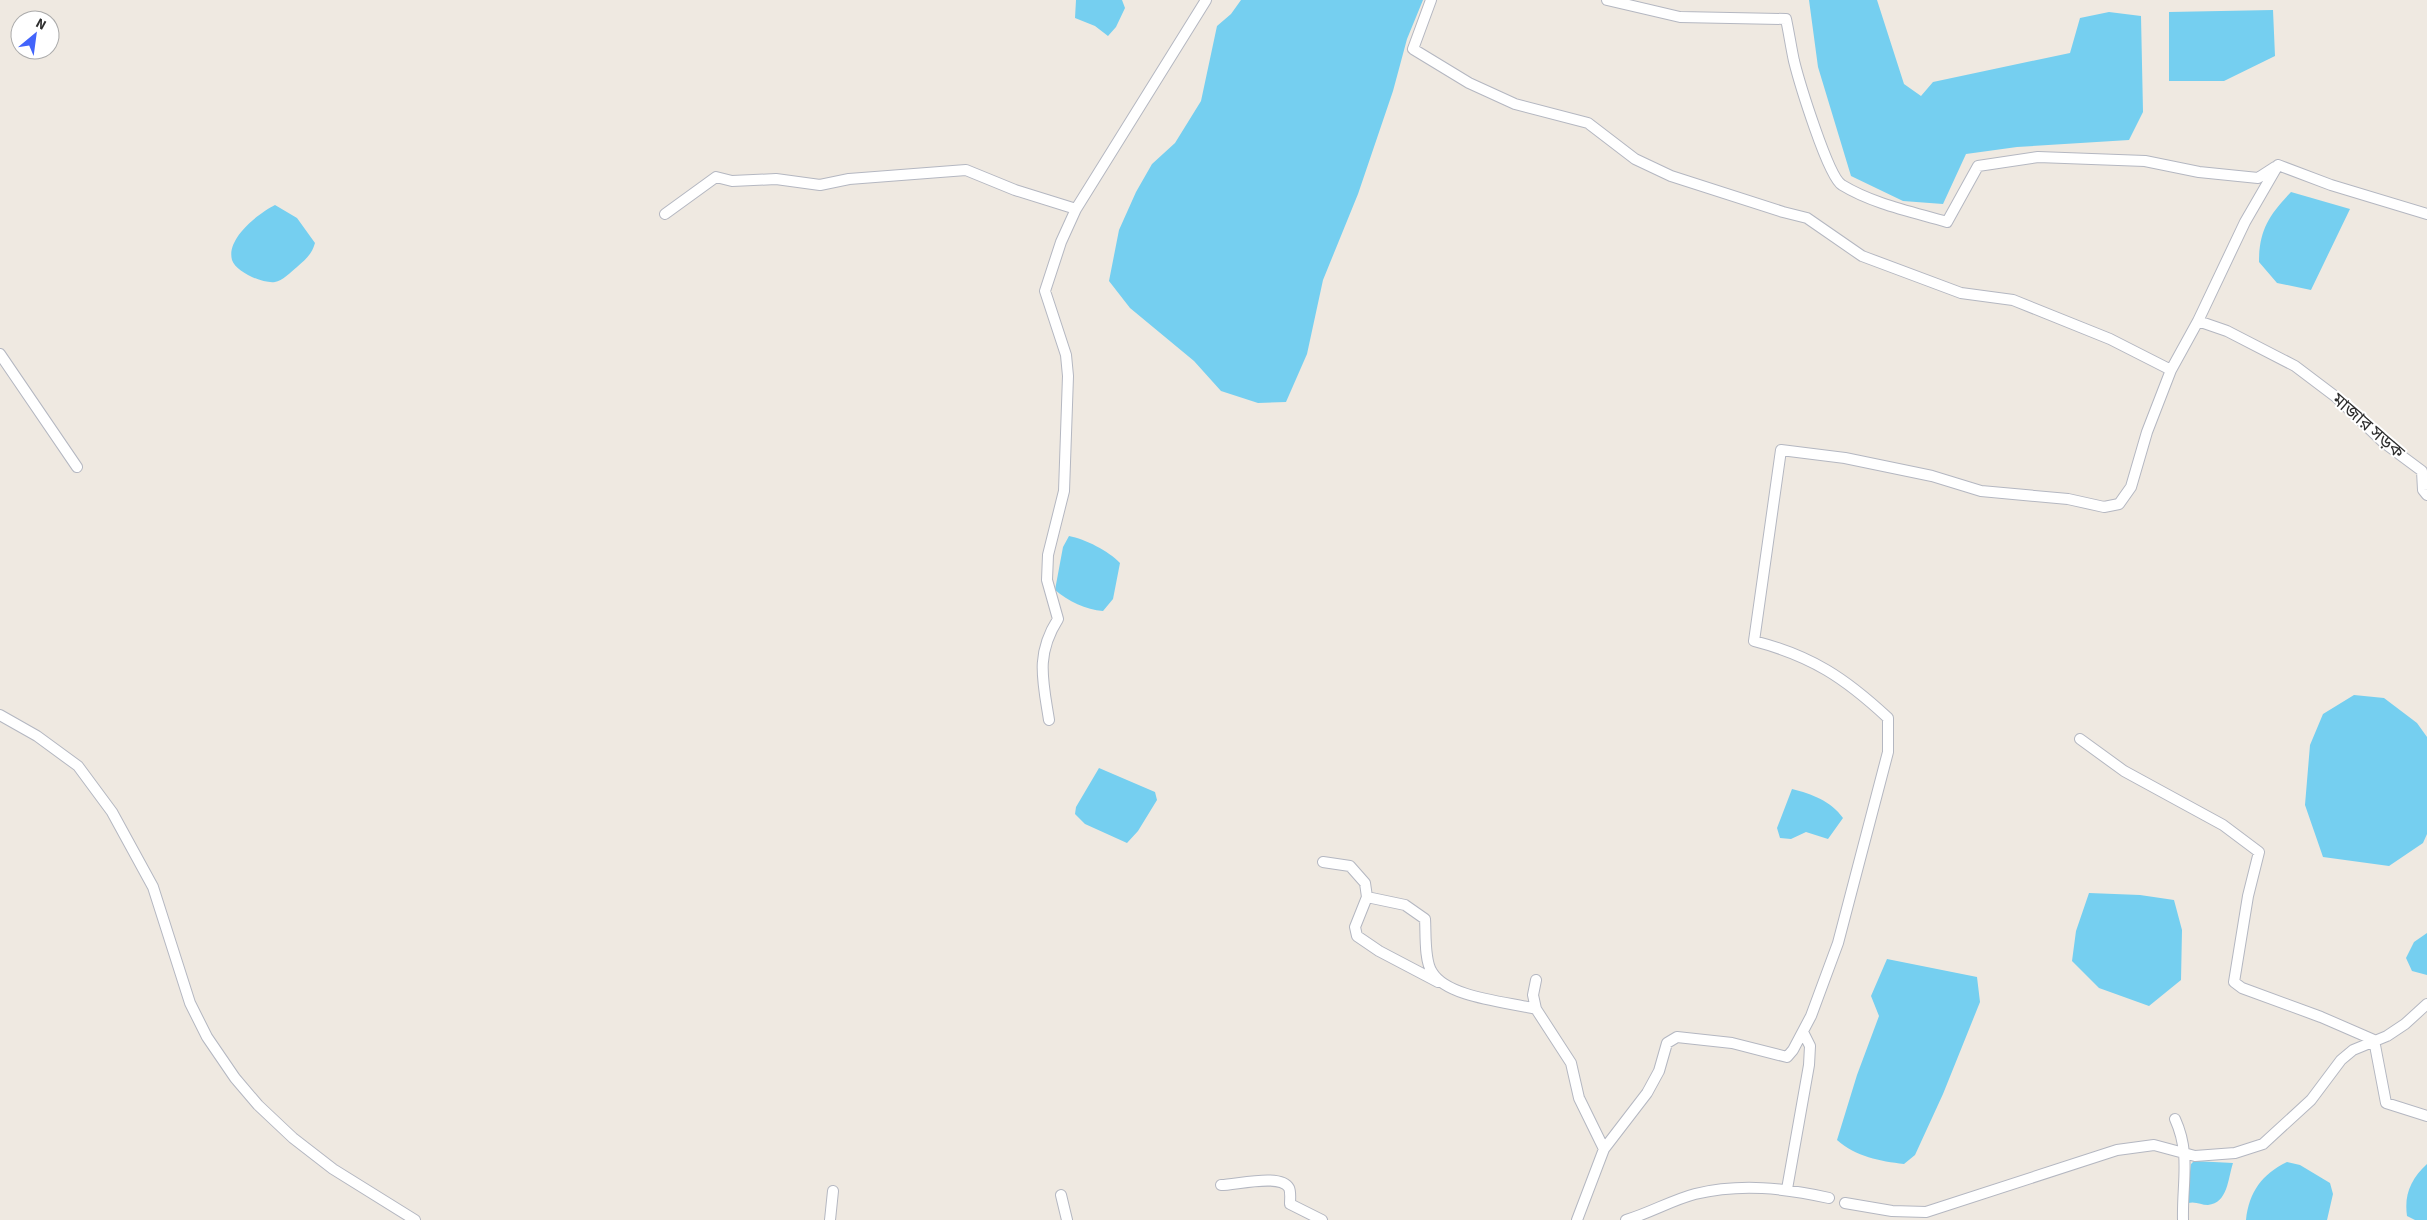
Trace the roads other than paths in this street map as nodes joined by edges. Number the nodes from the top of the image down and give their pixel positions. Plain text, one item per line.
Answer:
1 (1206, 0) edge
2 (1432, 0) edge
3 (1607, 0) edge
4 (2278, 165) junction
5 (1076, 209) junction
6 (665, 214) dead end
7 (2427, 214) edge
8 (2198, 321) junction
9 (0, 354) edge
10 (2171, 370) junction
11 (77, 468) dead end
12 (2427, 495) edge
13 (0, 716) edge
14 (1048, 720) dead end
15 (2080, 739) dead end
16 (1323, 862) dead end
17 (1367, 896) junction
18 (1536, 980) dead end
19 (1446, 985) junction
20 (2427, 1004) edge
21 (1536, 1009) junction
22 (1803, 1032) junction
23 (2374, 1040) junction
24 (2427, 1116) edge
25 (2175, 1119) dead end
26 (1604, 1149) junction
27 (2185, 1153) junction
28 (1221, 1186) dead end
29 (1787, 1189) junction
30 (833, 1191) dead end
31 (1061, 1196) dead end
32 (1829, 1198) dead end
33 (1845, 1203) dead end
34 (1925, 1216) edge
35 (415, 1220) edge
36 (830, 1220) edge
37 (1067, 1220) edge
38 (1322, 1220) edge
39 (1577, 1220) edge
40 (1626, 1220) edge
41 (2183, 1220) edge

1 - 5 street
2 - 10 street
3 - 4 street
4 - 7 street
4 - 8 street
5 - 6 street
5 - 14 street
8 - 10 street
8 - 12 street, মাজার সড়ক
9 - 11 street
10 - 22 street
13 - 35 street
15 - 23 street
16 - 17 street
17 - 19 street
17 - 19 street
18 - 21 street
19 - 21 street
20 - 23 street
21 - 26 street
22 - 26 street
22 - 29 street
23 - 24 street
23 - 27 street
25 - 27 street
26 - 39 street
27 - 34 street
27 - 41 street
28 - 38 street
29 - 32 street
29 - 40 street
30 - 36 street
31 - 37 street
33 - 34 street

